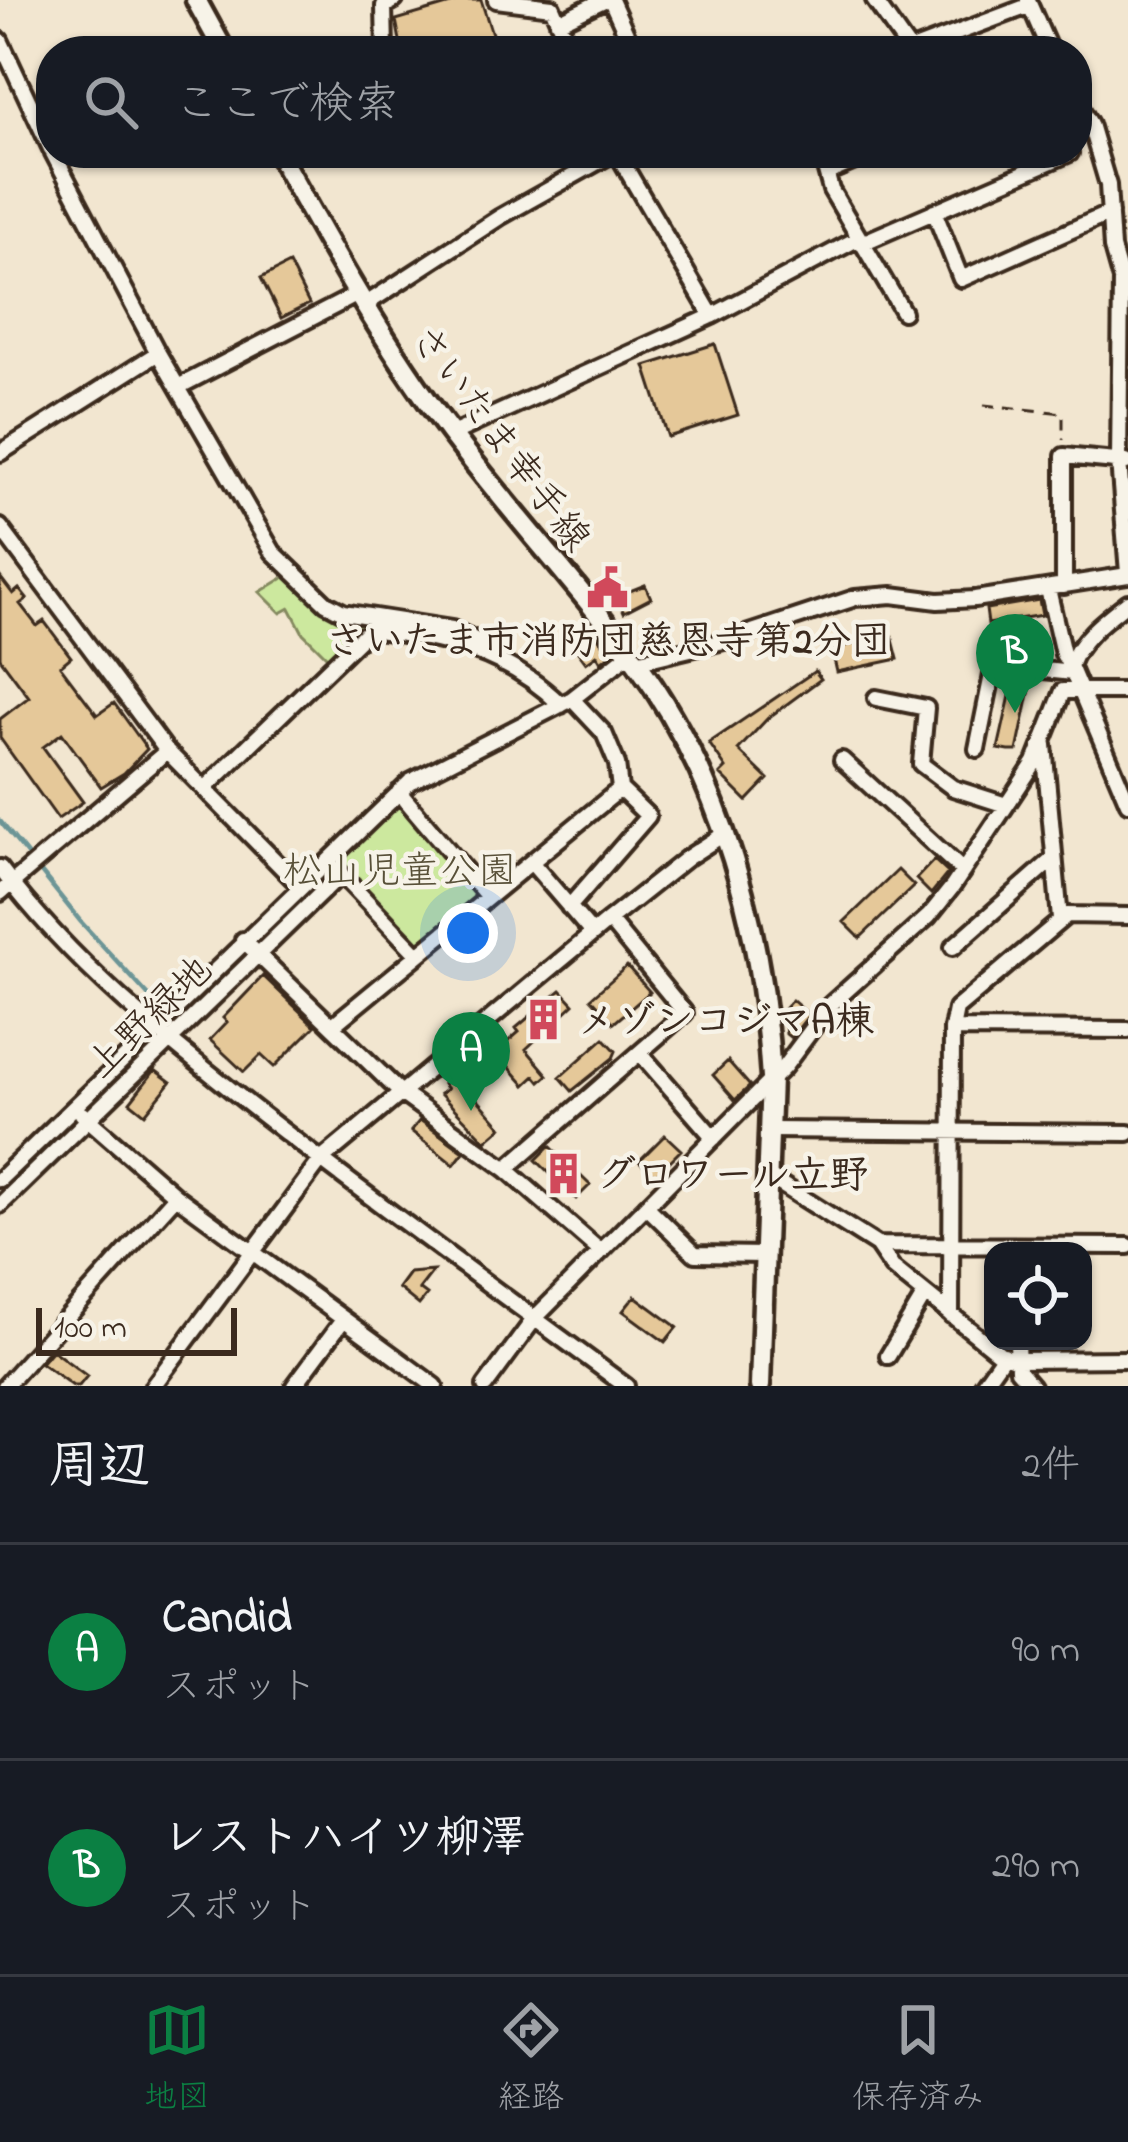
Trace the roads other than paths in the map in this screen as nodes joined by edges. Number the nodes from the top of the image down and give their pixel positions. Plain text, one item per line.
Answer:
1 (196, 0) edge
2 (496, 0) edge
3 (607, 0) edge
4 (874, 0) edge
5 (387, 2) edge
6 (1028, 3) edge
7 (558, 22) junction
8 (216, 36) edge
9 (386, 36) edge
10 (564, 36) edge
11 (627, 36) edge
12 (899, 36) edge
13 (946, 36) edge
14 (1043, 36) edge
15 (0, 40) edge
16 (36, 117) edge
17 (1092, 135) edge
18 (1095, 142) junction
19 (1092, 143) edge
20 (61, 168) edge
21 (289, 168) edge
22 (588, 168) edge
23 (624, 168) edge
24 (825, 168) edge
25 (838, 168) edge
26 (1036, 168) edge
27 (826, 173) junction
28 (934, 211) junction
29 (1110, 213) junction
30 (861, 240) junction
31 (360, 300) junction
32 (903, 312) dead end
33 (712, 316) junction
34 (158, 352) junction
35 (178, 386) junction
36 (452, 434) junction
37 (0, 453) edge
38 (1123, 462) edge
39 (0, 526) edge
40 (1128, 574) edge
41 (1056, 588) junction
42 (1128, 602) edge
43 (633, 658) junction
44 (503, 664) junction
45 (1071, 669) junction
46 (1080, 691) junction
47 (1128, 691) edge
48 (876, 698) dead end
49 (567, 702) junction
50 (1044, 741) junction
51 (977, 749) dead end
52 (167, 751) junction
53 (842, 760) dead end
54 (1120, 765) edge
55 (205, 788) junction
56 (620, 789) junction
57 (399, 792) junction
58 (1128, 803) edge
59 (1006, 806) junction
60 (724, 835) junction
61 (1053, 859) junction
62 (327, 860) junction
63 (531, 862) junction
64 (0, 868) edge
65 (963, 871) junction
66 (341, 874) junction
67 (300, 886) junction
68 (6, 888) edge
69 (488, 897) junction
70 (569, 907) junction
71 (1128, 916) edge
72 (1060, 919) junction
73 (609, 920) junction
74 (592, 934) junction
75 (243, 940) junction
76 (953, 946) dead end
77 (418, 955) junction
78 (259, 956) junction
79 (333, 1025) junction
80 (154, 1028) junction
81 (952, 1029) junction
82 (1128, 1030) edge
83 (169, 1041) junction
84 (640, 1053) junction
85 (771, 1078) junction
86 (400, 1093) junction
87 (73, 1107) junction
88 (88, 1120) junction
89 (770, 1130) junction
90 (1128, 1133) edge
91 (951, 1134) junction
92 (714, 1138) junction
93 (320, 1160) junction
94 (506, 1169) junction
95 (768, 1176) junction
96 (1, 1177) edge
97 (176, 1196) junction
98 (0, 1205) edge
99 (646, 1206) junction
100 (877, 1245) junction
101 (950, 1245) junction
102 (1128, 1246) edge
103 (984, 1247) edge
104 (1092, 1247) edge
105 (253, 1251) junction
106 (600, 1251) junction
107 (765, 1255) junction
108 (925, 1294) junction
109 (951, 1315) junction
110 (535, 1318) junction
111 (344, 1320) junction
112 (1014, 1350) edge
113 (888, 1356) dead end
114 (1011, 1358) junction
115 (1128, 1359) edge
116 (5, 1386) edge
117 (154, 1386) edge
118 (294, 1386) edge
119 (435, 1386) edge
120 (485, 1386) edge
121 (626, 1386) edge
122 (760, 1386) edge
123 (982, 1386) edge
124 (1032, 1386) edge

1 - 8 main road
2 - 7 street
3 - 7 street
3 - 11 street
4 - 12 street
5 - 9 street
6 - 13 street
6 - 14 street
7 - 10 street
15 - 16 street
17 - 18 street
18 - 19 street
18 - 29 street
20 - 34 street
21 - 31 main road, さいたま幸手線
22 - 31 street
23 - 33 street
24 - 27 street
25 - 27 street
26 - 28 street
27 - 30 street
28 - 29 street
28 - 30 street
29 - 38 street
30 - 32 street
30 - 33 street
31 - 35 street
31 - 36 main road, さいたま幸手線
33 - 36 street
34 - 35 street
34 - 37 street
35 - 44 street
36 - 43 main road, さいたま幸手線
38 - 40 street
38 - 41 street
39 - 52 street
40 - 41 street
41 - 43 street
41 - 45 street
42 - 45 street
43 - 49 street
43 - 60 main road, さいたま幸手線
44 - 49 street
44 - 55 street
45 - 46 street
45 - 51 street
46 - 47 street
46 - 50 street
46 - 54 street
48 - 59 street
49 - 56 street
49 - 57 street
50 - 59 street
50 - 61 street
52 - 55 street
52 - 68 street
53 - 65 street
54 - 58 street
55 - 67 street
56 - 63 street
56 - 70 street
57 - 62 street
57 - 69 street
59 - 65 street
60 - 73 street
60 - 85 main road, さいたま幸手線
61 - 72 street
61 - 76 street
62 - 66 street
62 - 67 street
63 - 69 street
63 - 70 street
64 - 68 street
65 - 85 street
66 - 77 street
66 - 78 street, 上野緑地
67 - 75 street
68 - 80 street
69 - 77 street
70 - 74 street
71 - 72 street
72 - 81 street
73 - 74 street
73 - 84 street
74 - 86 street
75 - 78 street
75 - 80 street
77 - 79 street
78 - 79 street
78 - 83 street, 上野緑地
79 - 86 street
80 - 83 street
80 - 87 street
81 - 82 street
81 - 91 street
83 - 88 street, 上野緑地
83 - 93 street
84 - 92 street
84 - 94 street
85 - 89 main road, さいたま幸手線
85 - 92 street
86 - 93 street
86 - 94 street
87 - 88 street
87 - 96 street
88 - 97 street
88 - 98 street, 上野緑地
89 - 91 street
89 - 95 main road, さいたま幸手線
90 - 91 street
91 - 101 street
92 - 99 street
93 - 105 street
93 - 110 street
94 - 106 street
95 - 100 street
95 - 107 main road, さいたま幸手線
97 - 105 street
97 - 116 street
99 - 106 street
99 - 107 street
100 - 101 street
100 - 108 street
101 - 103 street
101 - 109 street
102 - 104 street
105 - 111 street
105 - 117 street
106 - 110 street
107 - 122 main road, さいたま幸手線
108 - 109 street
108 - 113 street
109 - 114 street
110 - 120 street
110 - 121 street
111 - 118 street
111 - 119 street
112 - 114 street
114 - 115 street
114 - 123 street
114 - 124 street

